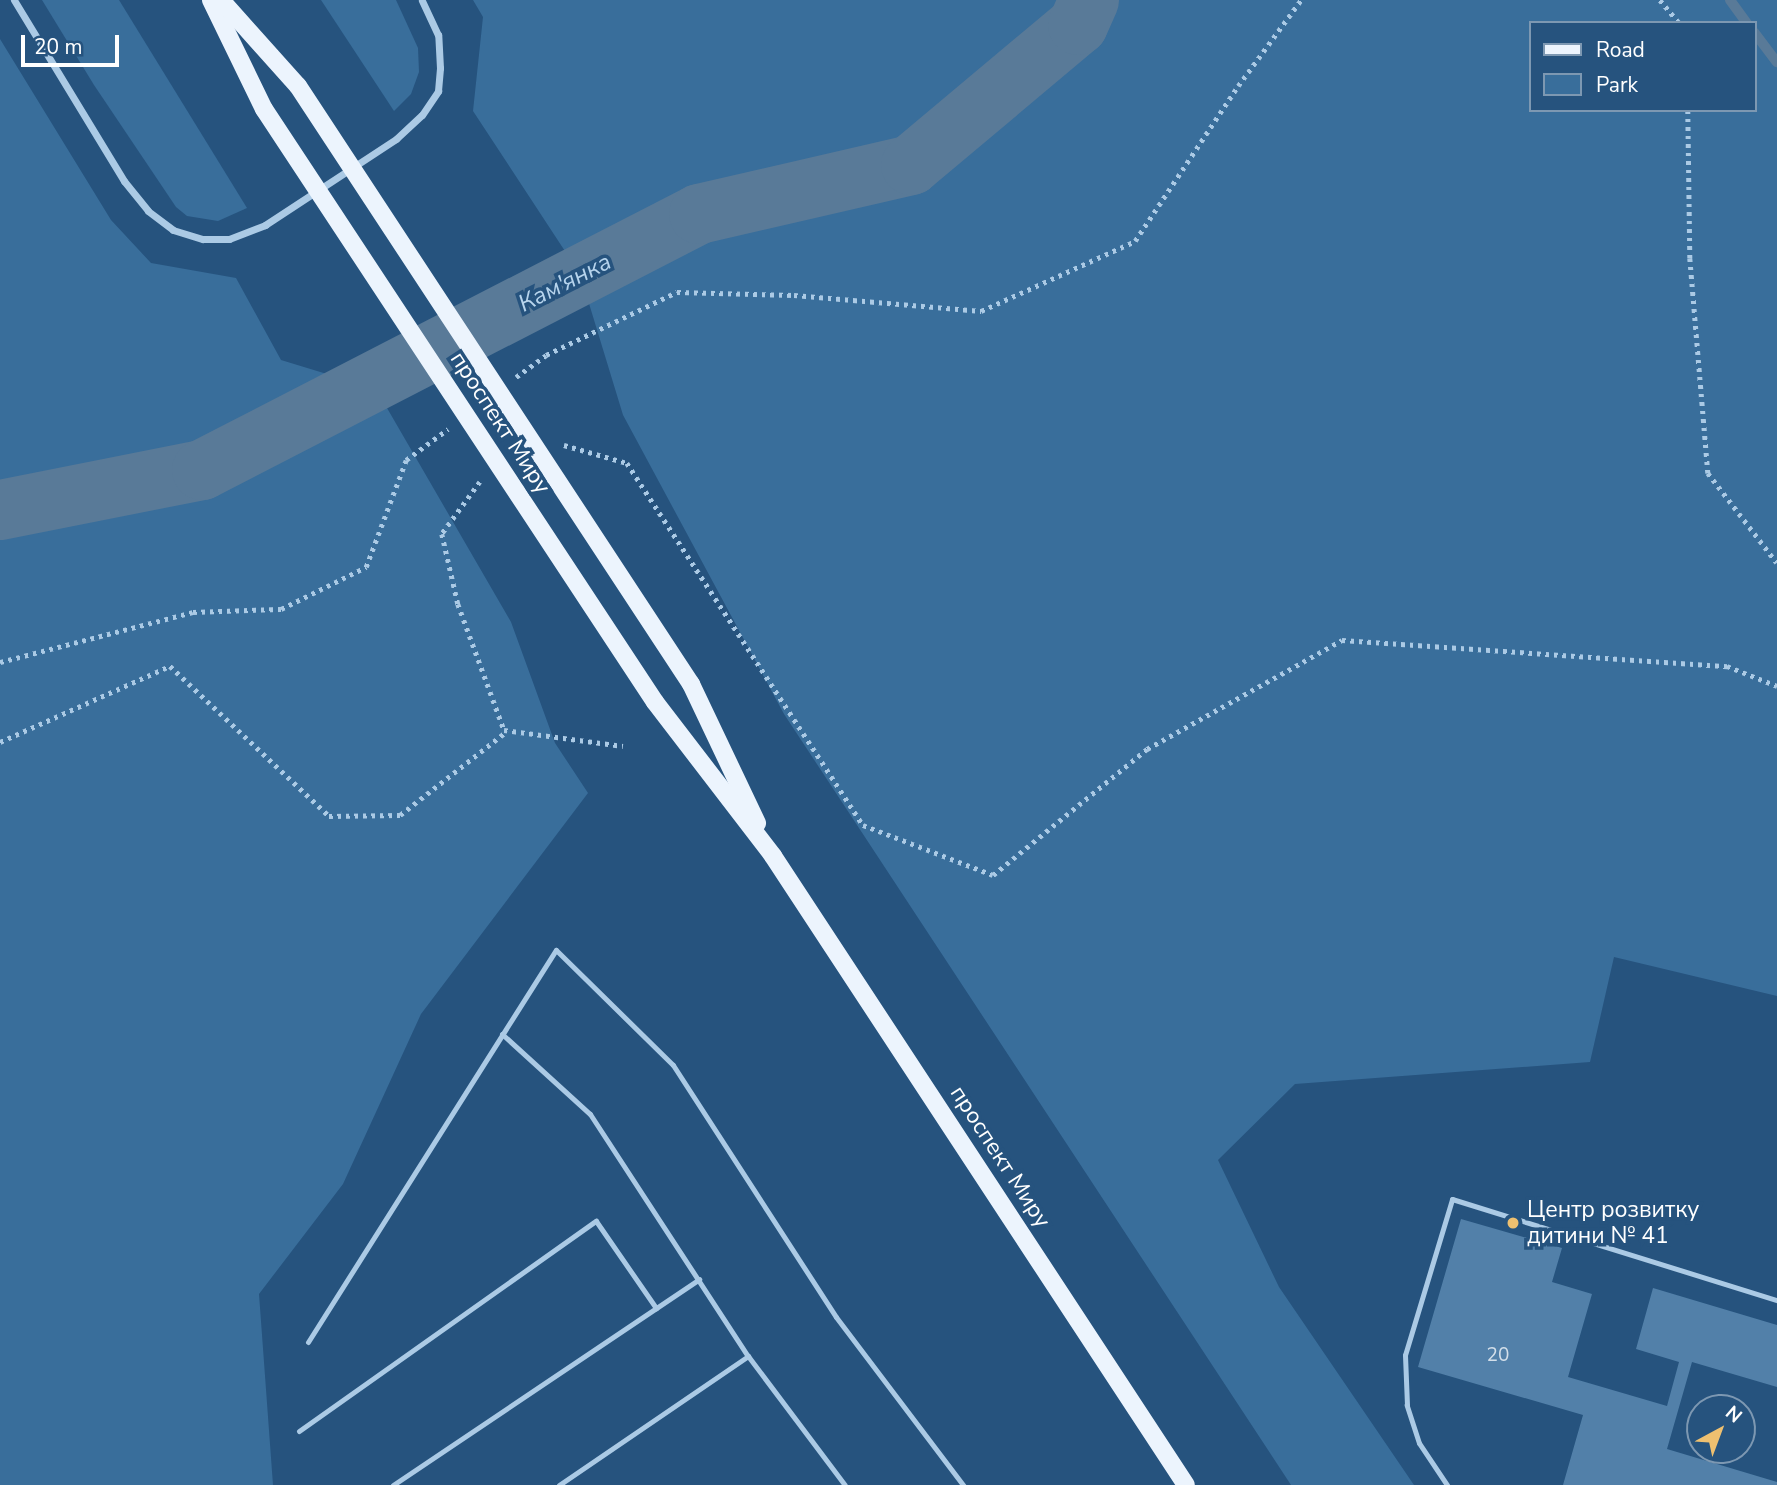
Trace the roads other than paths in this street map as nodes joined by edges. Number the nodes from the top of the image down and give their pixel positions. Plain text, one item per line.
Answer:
1 (14, 0) edge
2 (211, 0) edge
3 (221, 0) edge
4 (422, 0) edge
5 (773, 856) junction
6 (502, 1034) junction
7 (699, 1279) junction
8 (1777, 1300) edge
9 (656, 1308) junction
10 (308, 1342) dead end
11 (748, 1356) junction
12 (299, 1431) dead end
13 (393, 1485) edge
14 (559, 1485) edge
15 (845, 1485) edge
16 (963, 1485) edge
17 (1186, 1485) edge
18 (1447, 1485) edge

1 - 4 street
2 - 5 main road, проспект Миру, bridge
3 - 5 main road, проспект Миру, bridge
5 - 17 main road, проспект Миру
6 - 7 lane
6 - 10 lane
6 - 16 lane
7 - 9 lane
7 - 11 lane
8 - 18 lane
9 - 12 lane
9 - 13 lane
11 - 14 lane
11 - 15 lane

